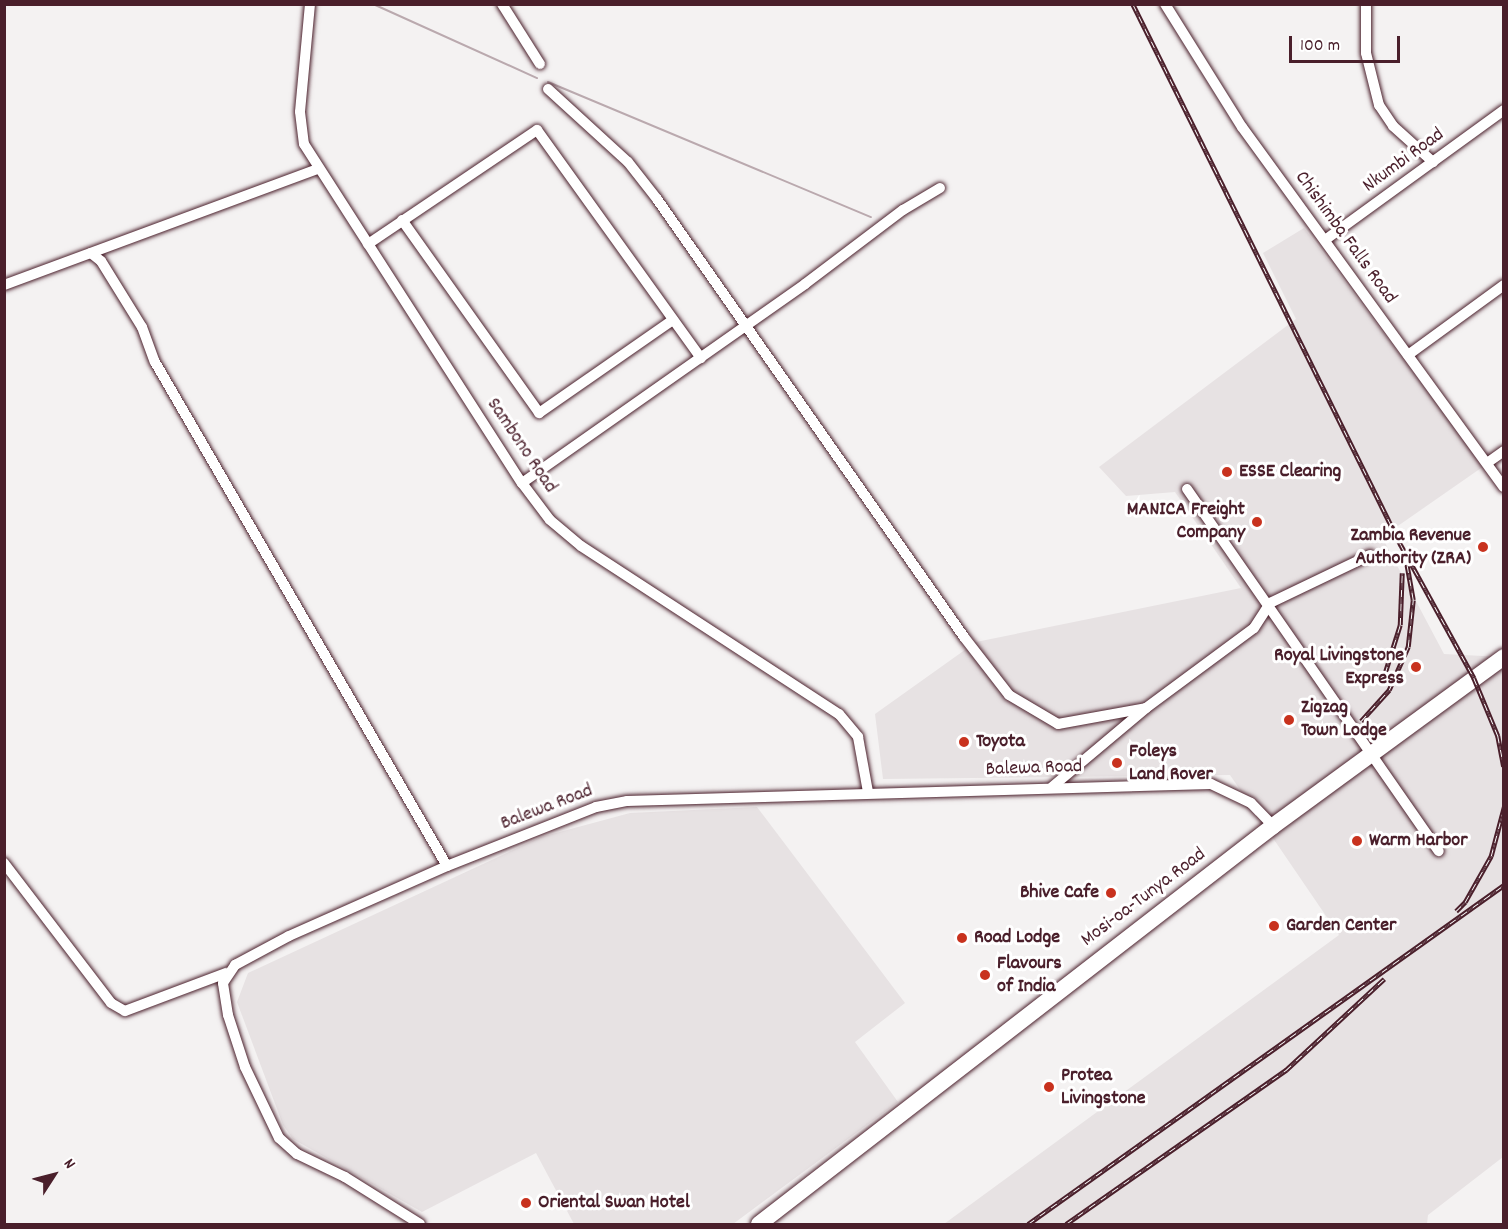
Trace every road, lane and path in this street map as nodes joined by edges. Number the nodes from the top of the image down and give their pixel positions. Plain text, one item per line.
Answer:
1 (310, 4) edge
2 (502, 4) edge
3 (1165, 4) edge
4 (1366, 4) edge
5 (540, 64) dead end
6 (548, 89) dead end
7 (1503, 110) edge
8 (1433, 162) junction
9 (317, 169) junction
10 (940, 188) dead end
11 (402, 220) junction
12 (1325, 240) junction
13 (368, 244) junction
14 (91, 253) junction
15 (4, 285) edge
16 (1503, 285) edge
17 (673, 320) junction
18 (745, 327) junction
19 (1408, 355) junction
20 (701, 358) junction
21 (1503, 452) edge
22 (1487, 463) junction
23 (522, 483) junction
24 (1503, 487) edge
25 (1187, 489) dead end
26 (1370, 555) dead end
27 (1270, 603) junction
28 (1503, 657) edge
29 (1146, 708) junction
30 (1373, 754) junction
31 (1052, 787) junction
32 (868, 792) junction
33 (1273, 826) junction
34 (1439, 851) dead end
35 (4, 863) edge
36 (447, 866) junction
37 (226, 973) junction
38 (420, 1224) edge
39 (759, 1224) edge

1 - 9 street, Sambono Road
2 - 5 street
3 - 12 street, Chishimba Falls Road
4 - 8 street
6 - 18 street
7 - 8 street, Nkumbi Road
8 - 12 street, Nkumbi Road
9 - 13 street, Sambono Road
9 - 14 street
10 - 18 street
11 - 13 street
11 - 17 street
11 - 17 street
12 - 19 street, Chishimba Falls Road
13 - 23 street, Sambono Road
14 - 15 street
14 - 36 street
16 - 19 street
17 - 20 street
18 - 20 street
18 - 29 street
19 - 22 street, Chishimba Falls Road
20 - 23 street
21 - 22 street
22 - 24 street, Chishimba Falls Road
23 - 32 street, Sambono Road
25 - 27 street
26 - 27 street
27 - 29 street
27 - 30 street
28 - 30 highway, Mosi-oa-Tunya Road
29 - 31 street
30 - 33 highway, Mosi-oa-Tunya Road
30 - 34 street
31 - 32 street, Balewa Road
31 - 33 street, Balewa Road
32 - 36 street, Balewa Road
33 - 39 highway, Mosi-oa-Tunya Road
35 - 37 street, Balewa Road
36 - 37 street, Balewa Road
37 - 38 street

